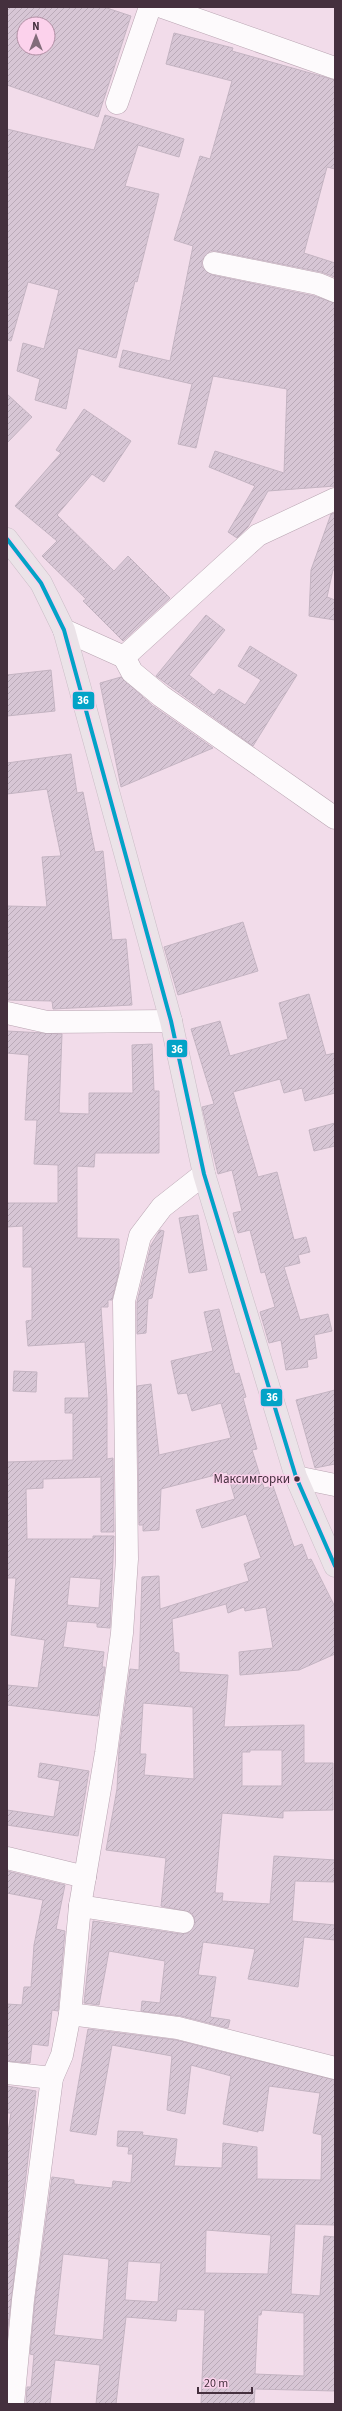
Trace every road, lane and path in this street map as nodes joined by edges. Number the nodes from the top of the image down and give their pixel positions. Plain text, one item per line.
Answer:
1 (150, 7) edge
2 (162, 7) edge
3 (335, 68) edge
4 (117, 104) dead end
5 (214, 263) dead end
6 (335, 291) edge
7 (335, 499) edge
8 (10, 549) edge
9 (64, 630) junction
10 (124, 657) junction
11 (335, 818) edge
12 (7, 1013) edge
13 (171, 1021) junction
14 (204, 1174) junction
15 (296, 1478) junction
16 (335, 1485) edge
17 (335, 1566) edge
18 (7, 1858) edge
19 (85, 1877) junction
20 (80, 1906) junction
21 (183, 1922) dead end
22 (70, 2014) junction
23 (335, 2068) edge
24 (7, 2073) edge
25 (52, 2078) junction
26 (13, 2404) edge

1 - 4 street
2 - 3 street
5 - 6 street
7 - 10 street
8 - 9 main road
9 - 10 street
9 - 13 main road
10 - 11 street
12 - 13 street
13 - 14 main road
14 - 15 main road
14 - 19 street
15 - 16 street
15 - 17 main road
18 - 19 street
19 - 20 street
20 - 21 street
20 - 22 street
22 - 23 street
22 - 25 street
24 - 25 street
25 - 26 street

